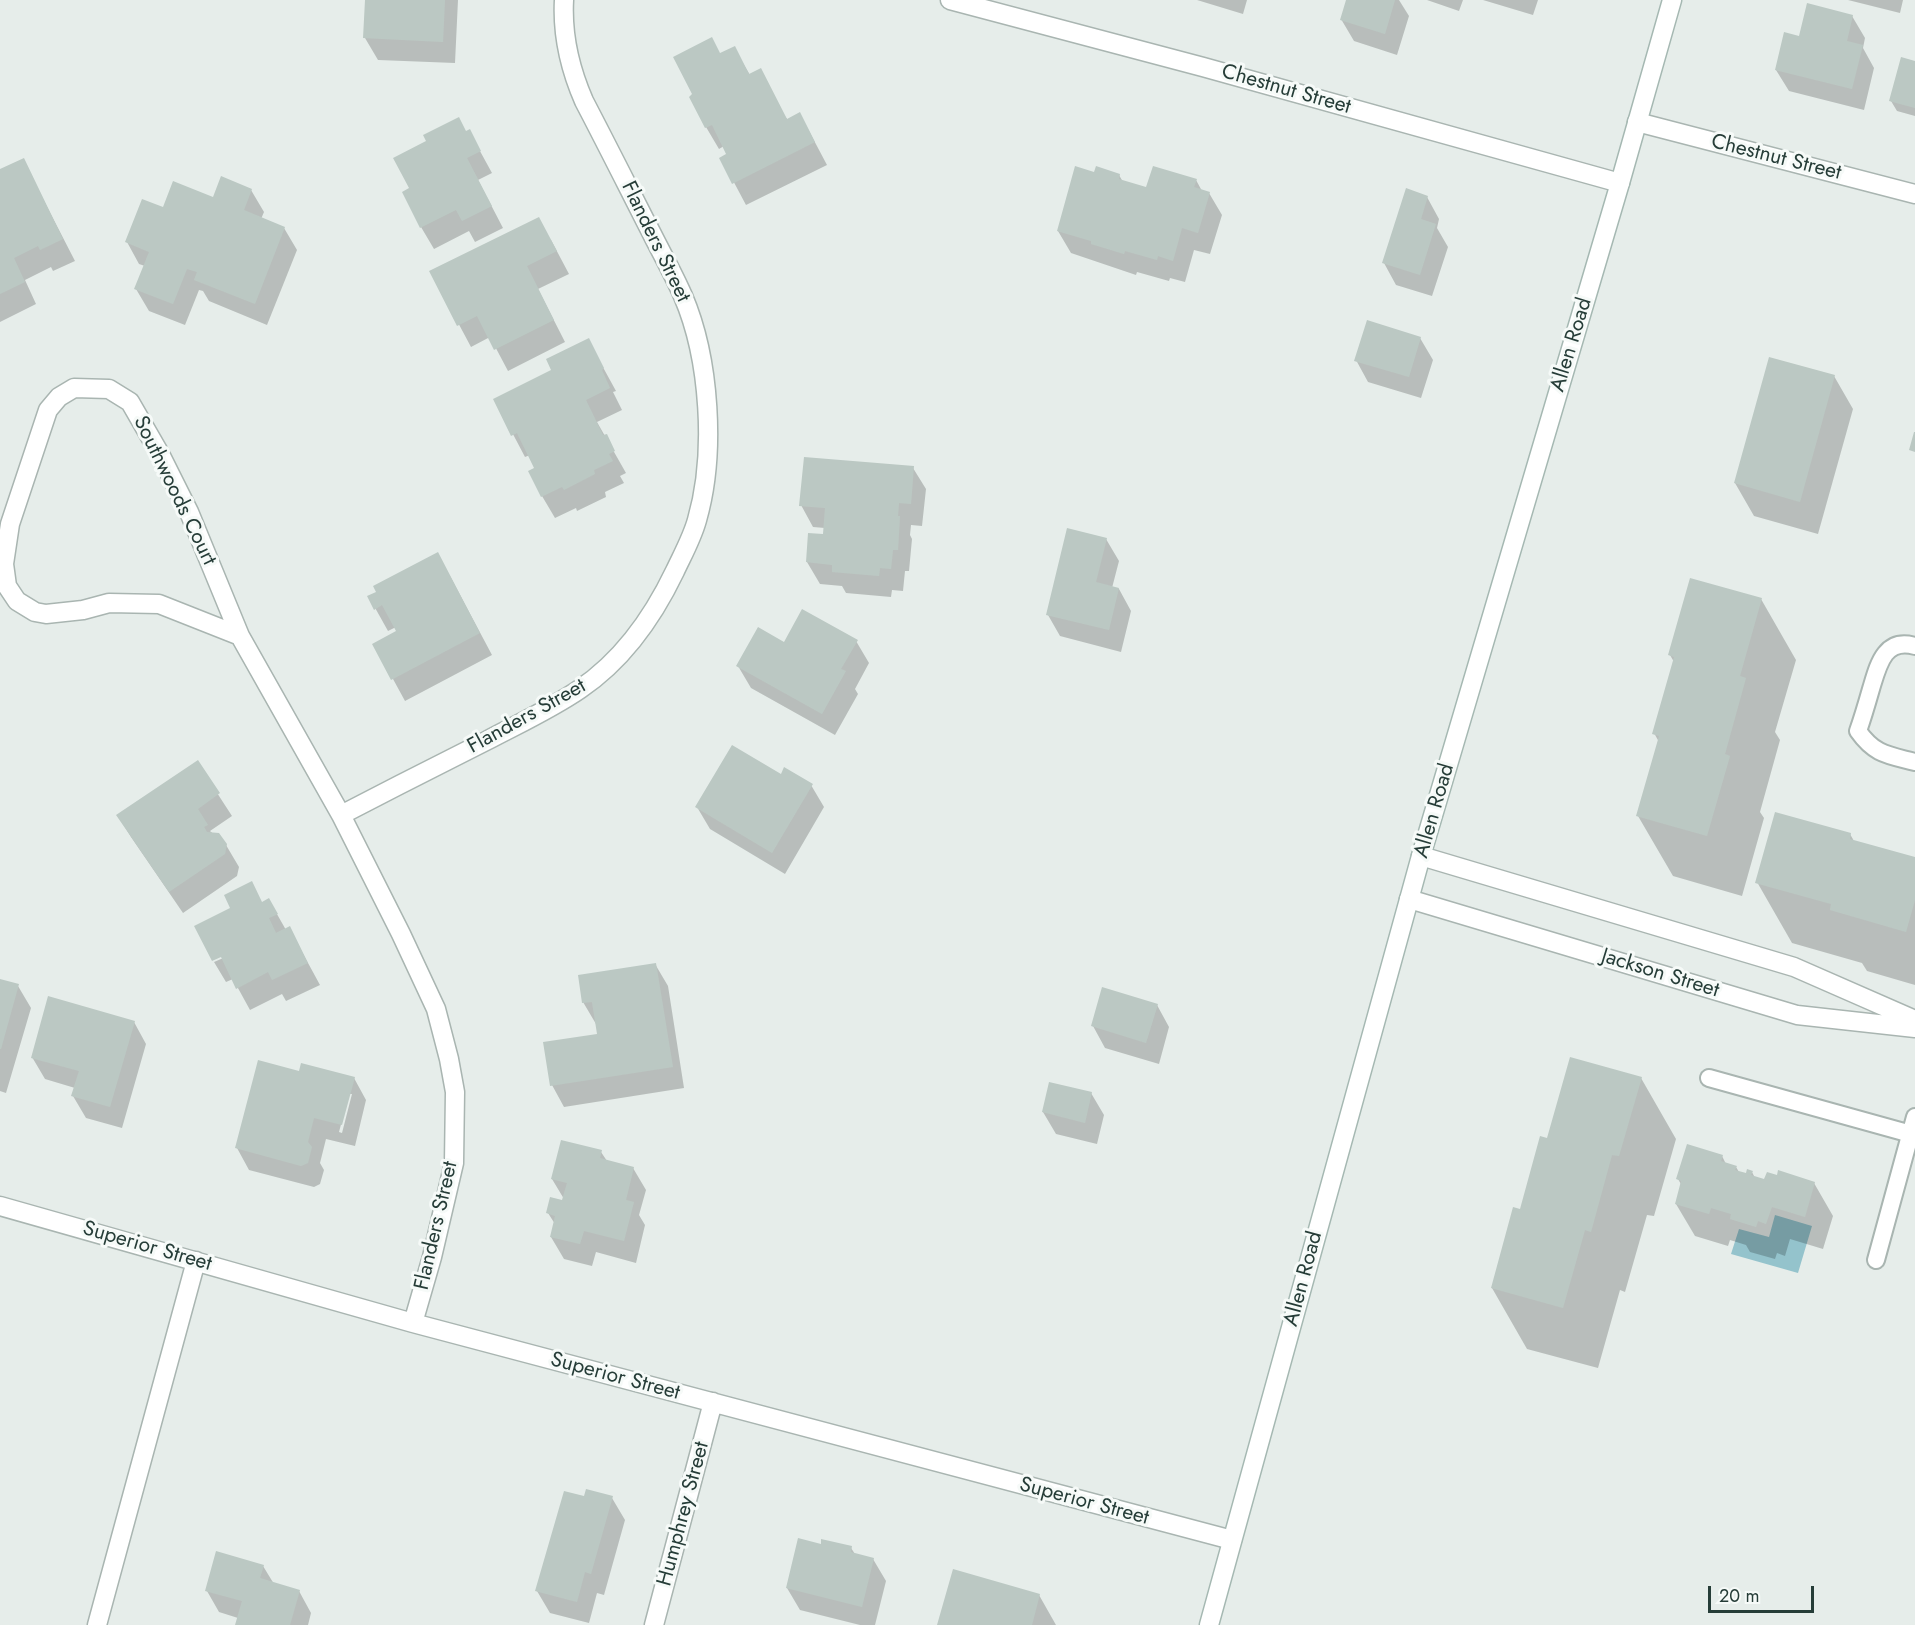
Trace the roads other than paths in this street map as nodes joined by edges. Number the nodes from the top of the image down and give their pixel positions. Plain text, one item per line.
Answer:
1 (564, 0) edge
2 (950, 0) edge
3 (1672, 0) edge
4 (1637, 122) junction
5 (1620, 183) junction
6 (1915, 194) edge
7 (240, 636) junction
8 (1915, 646) edge
9 (1915, 762) edge
10 (341, 815) junction
11 (1421, 856) junction
12 (1409, 899) junction
13 (1915, 1020) edge
14 (1915, 1028) edge
15 (1709, 1078) dead end
16 (1913, 1126) edge
17 (0, 1206) edge
18 (1876, 1260) dead end
19 (196, 1261) junction
20 (413, 1323) junction
21 (713, 1402) junction
22 (1232, 1540) junction
23 (97, 1625) edge
24 (654, 1625) edge
25 (1209, 1625) edge

1 - 10 street, Flanders Street
2 - 5 street, Chestnut Street
3 - 4 street, Allen Road
4 - 5 street, Allen Road
4 - 6 street, Chestnut Street
5 - 11 street, Allen Road
7 - 7 street, Southwoods Court
7 - 10 street, Southwoods Court
8 - 9 lane
10 - 20 street, Flanders Street
11 - 12 street, Allen Road
11 - 13 street
12 - 14 street, Jackson Street
12 - 22 street, Allen Road
15 - 16 lane
16 - 18 lane
17 - 19 street, Superior Street
19 - 20 street, Superior Street
19 - 23 street
20 - 21 street, Superior Street
21 - 22 street, Superior Street
21 - 24 street, Humphrey Street
22 - 25 street, Allen Road

